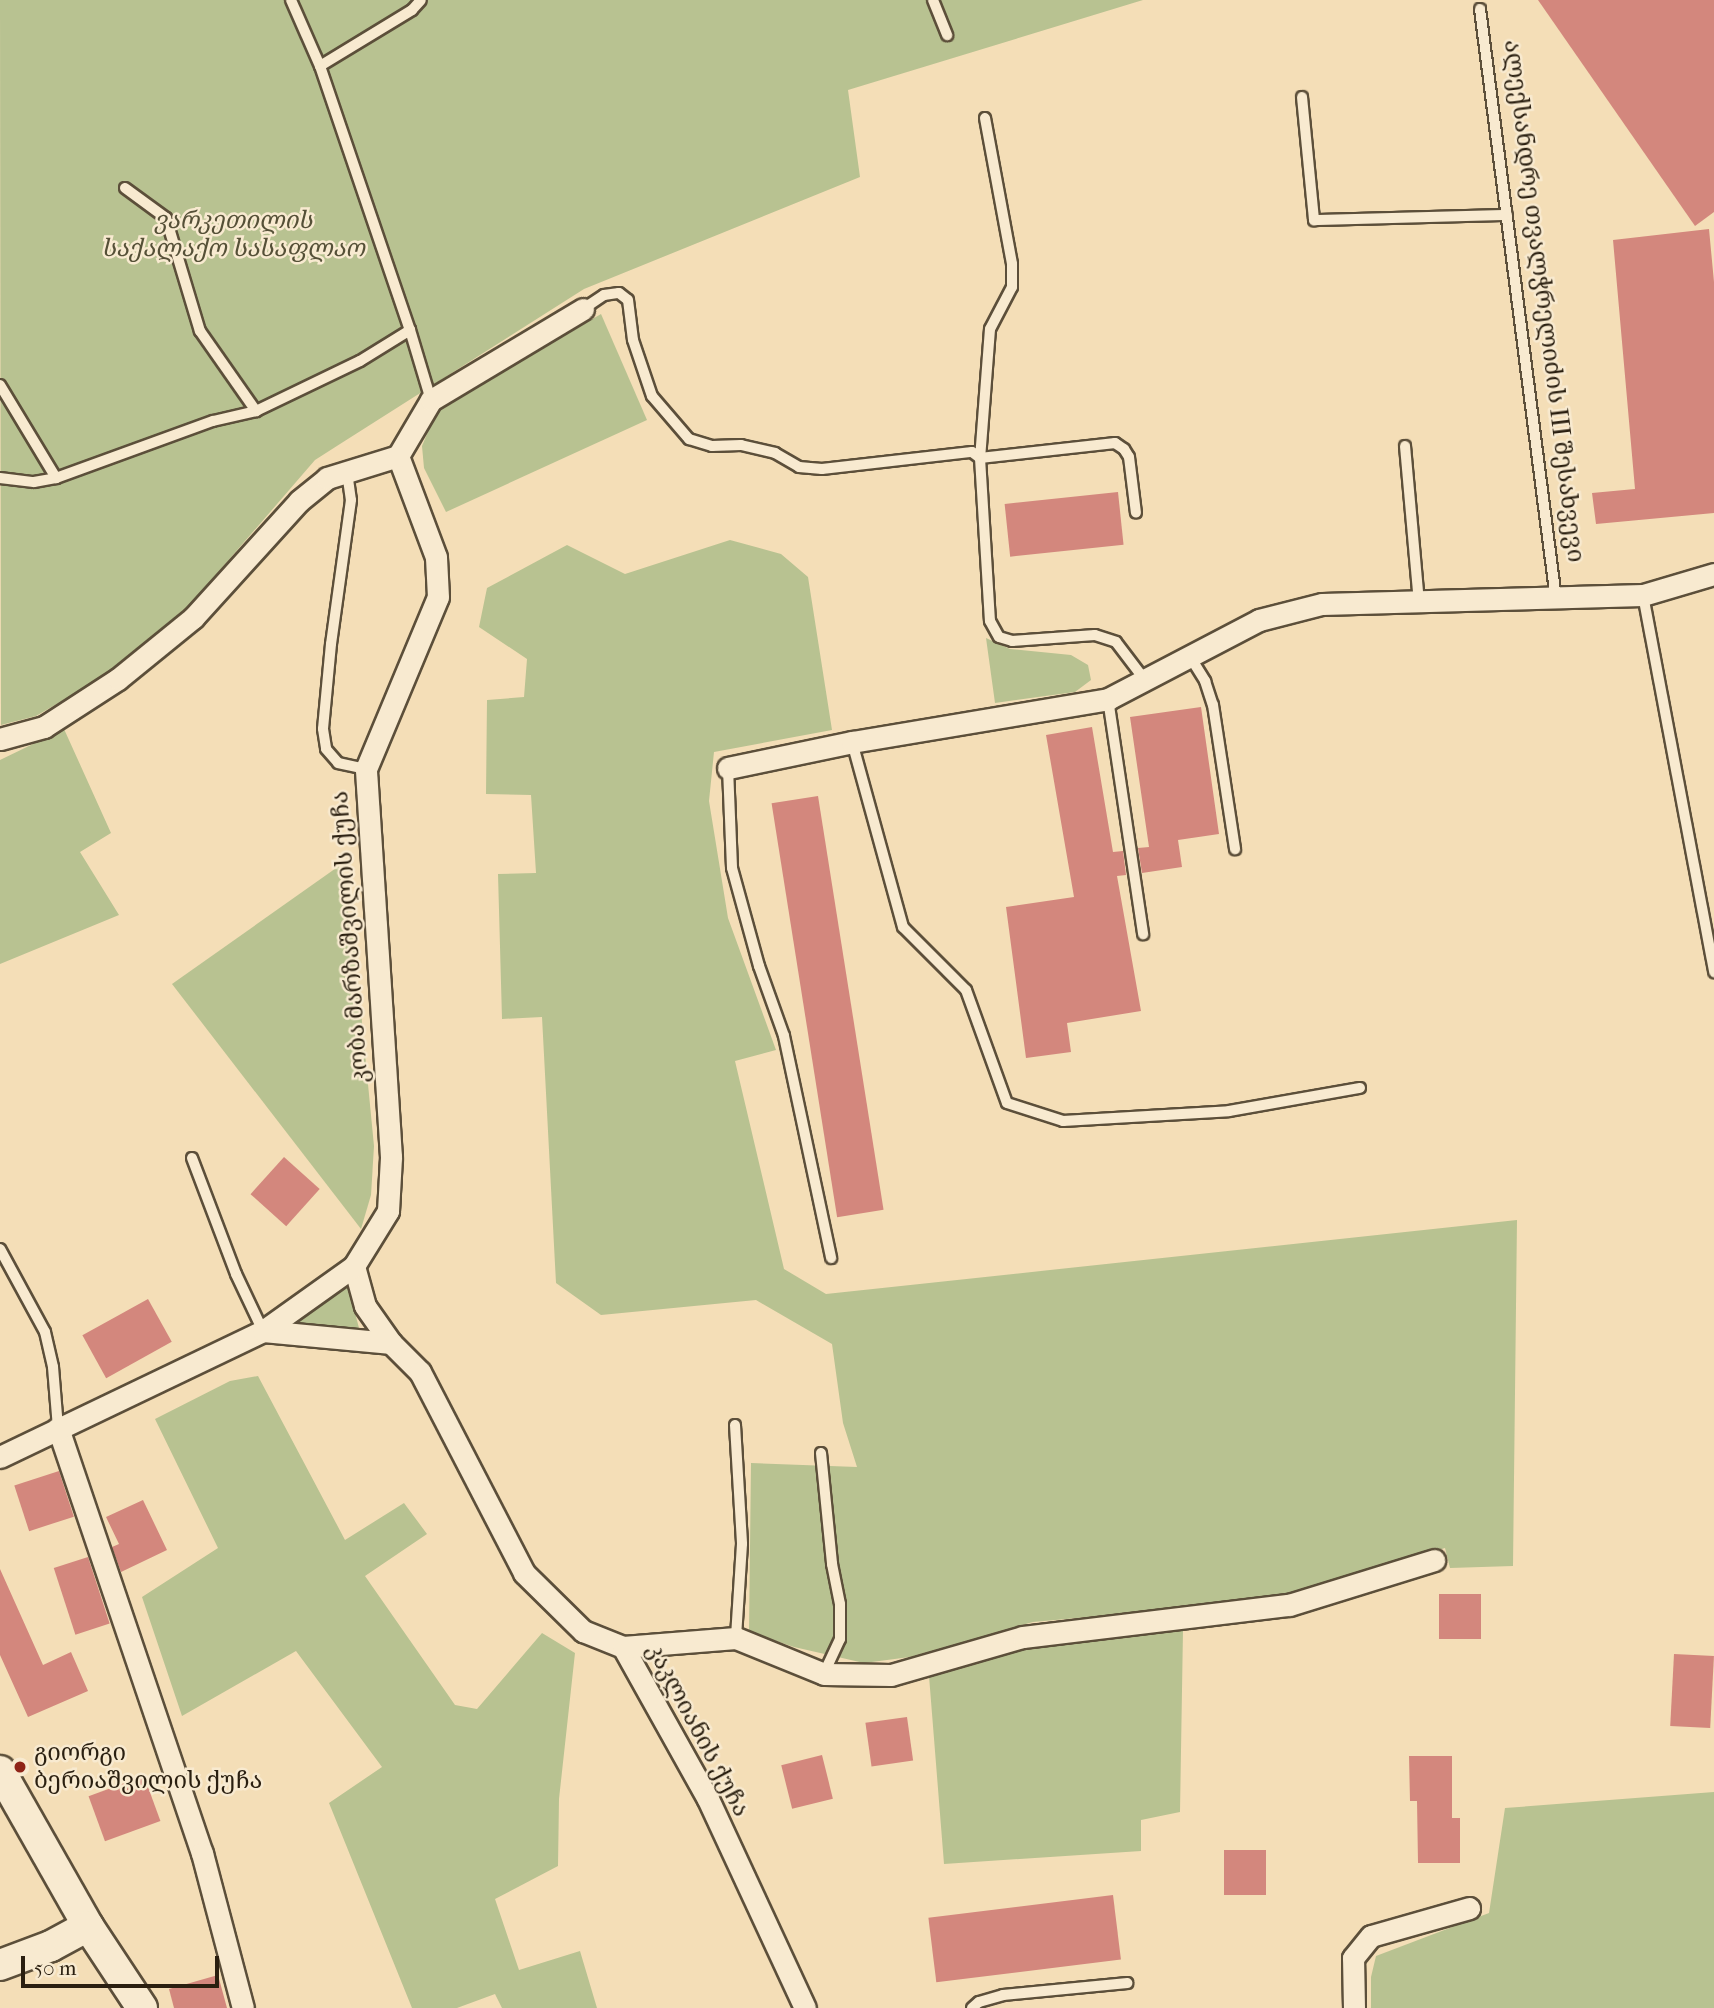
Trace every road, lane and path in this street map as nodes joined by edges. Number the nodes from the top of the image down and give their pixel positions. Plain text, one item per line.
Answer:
1 (291, 0) edge
2 (421, 0) edge
3 (933, 0) edge
4 (1480, 9) dead end
5 (947, 35) dead end
6 (320, 66) junction
7 (1302, 97) dead end
8 (985, 118) dead end
9 (125, 188) dead end
10 (1507, 215) junction
11 (583, 309) joint
12 (410, 330) junction
13 (0, 385) edge
14 (430, 400) junction
15 (256, 411) junction
16 (1405, 446) dead end
17 (398, 456) junction
18 (980, 458) junction
19 (347, 472) junction
20 (0, 478) edge
21 (56, 478) junction
22 (1136, 513) dead end
23 (1714, 574) edge
24 (1643, 595) junction
25 (1556, 598) junction
26 (1419, 602) junction
27 (1189, 655) junction
28 (1144, 680) junction
29 (1108, 699) junction
30 (1, 740) edge
31 (852, 742) junction
32 (728, 768) joint
33 (366, 769) junction
34 (1235, 849) dead end
35 (1143, 934) dead end
36 (1714, 972) edge
37 (1360, 1088) dead end
38 (192, 1158) dead end
39 (0, 1249) edge
40 (831, 1258) dead end
41 (354, 1266) junction
42 (263, 1331) junction
43 (391, 1343) junction
44 (735, 1425) dead end
45 (58, 1428) junction
46 (821, 1453) dead end
47 (0, 1458) edge
48 (1434, 1560) dead end
49 (736, 1638) junction
50 (623, 1647) junction
51 (824, 1674) junction
52 (0, 1771) edge
53 (1469, 1908) dead end
54 (88, 1926) junction
55 (0, 1965) edge
56 (1128, 1983) dead end
57 (142, 2008) edge
58 (243, 2008) edge
59 (805, 2008) edge
60 (972, 2008) edge
61 (1354, 2008) edge

1 - 6 lane
2 - 6 lane
3 - 5 lane
4 - 10 lane, ალექსანდრე თვალჭრელიძის III შესახვევი
6 - 12 lane
7 - 10 lane
8 - 18 lane
9 - 15 lane
10 - 25 lane, ალექსანდრე თვალჭრელიძის III შესახვევი
11 - 14 street
11 - 18 lane
12 - 14 lane
12 - 15 lane
13 - 21 lane
14 - 17 street
15 - 21 lane
16 - 26 lane
17 - 19 street
17 - 33 street, კობა მარზაშვილის ქუჩა
18 - 22 lane
18 - 28 lane
19 - 30 street
19 - 33 lane
20 - 21 lane
23 - 24 street, ალექსანდრე თვალჭრელიძის III შესახვევი
24 - 25 street, ალექსანდრე თვალჭრელიძის III შესახვევი
24 - 36 lane
25 - 26 street, ალექსანდრე თვალჭრელიძის III შესახვევი
26 - 27 street, ალექსანდრე თვალჭრელიძის III შესახვევი
27 - 28 street, ალექსანდრე თვალჭრელიძის III შესახვევი
27 - 34 lane
28 - 29 street, ალექსანდრე თვალჭრელიძის III შესახვევი
29 - 31 street, ალექსანდრე თვალჭრელიძის III შესახვევი
29 - 35 lane
31 - 32 street, ალექსანდრე თვალჭრელიძის III შესახვევი
31 - 37 lane
32 - 40 lane
33 - 41 street, კობა მარზაშვილის ქუჩა
38 - 42 lane
39 - 45 lane
41 - 42 street, კობა მარზაშვილის ქუჩა
41 - 43 street, კაკლიანის ქუჩა
42 - 43 street
42 - 45 street, კობა მარზაშვილის ქუჩა
43 - 50 street, კაკლიანის ქუჩა
44 - 49 lane
45 - 47 street, კობა მარზაშვილის ქუჩა
45 - 58 street
46 - 51 lane
48 - 51 street
49 - 50 street
49 - 51 street
50 - 59 street, კაკლიანის ქუჩა
52 - 54 main road
53 - 61 street
54 - 55 main road
54 - 57 main road
56 - 60 lane

